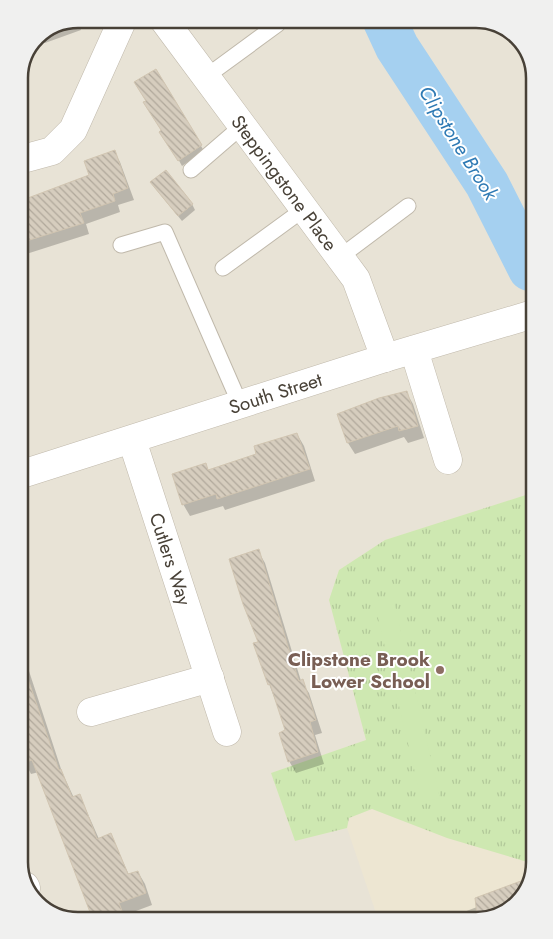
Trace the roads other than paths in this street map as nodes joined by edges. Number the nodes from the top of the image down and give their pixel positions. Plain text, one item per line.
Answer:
1 (119, 28) edge
2 (171, 28) edge
3 (273, 28) edge
4 (207, 76) junction
5 (242, 126) junction
6 (28, 158) edge
7 (191, 170) dead end
8 (408, 206) dead end
9 (304, 209) junction
10 (121, 245) dead end
11 (340, 257) junction
12 (223, 268) dead end
13 (522, 318) edge
14 (414, 350) junction
15 (385, 358) junction
16 (240, 404) junction
17 (132, 440) junction
18 (448, 460) dead end
19 (28, 472) edge
20 (210, 678) junction
21 (91, 712) dead end
22 (227, 732) dead end

1 - 6 street
2 - 4 street, Steppingstone Place
3 - 4 lane
4 - 5 street, Steppingstone Place
5 - 7 lane
5 - 9 street, Steppingstone Place
8 - 11 lane
9 - 11 street, Steppingstone Place
9 - 12 lane
10 - 16 lane
11 - 15 street, Steppingstone Place
13 - 14 street, South Street
14 - 15 street, South Street
14 - 18 street
15 - 16 street, South Street
16 - 17 street, South Street
17 - 19 street, South Street
17 - 20 street, Cutlers Way
20 - 21 street
20 - 22 street, Cutlers Way

